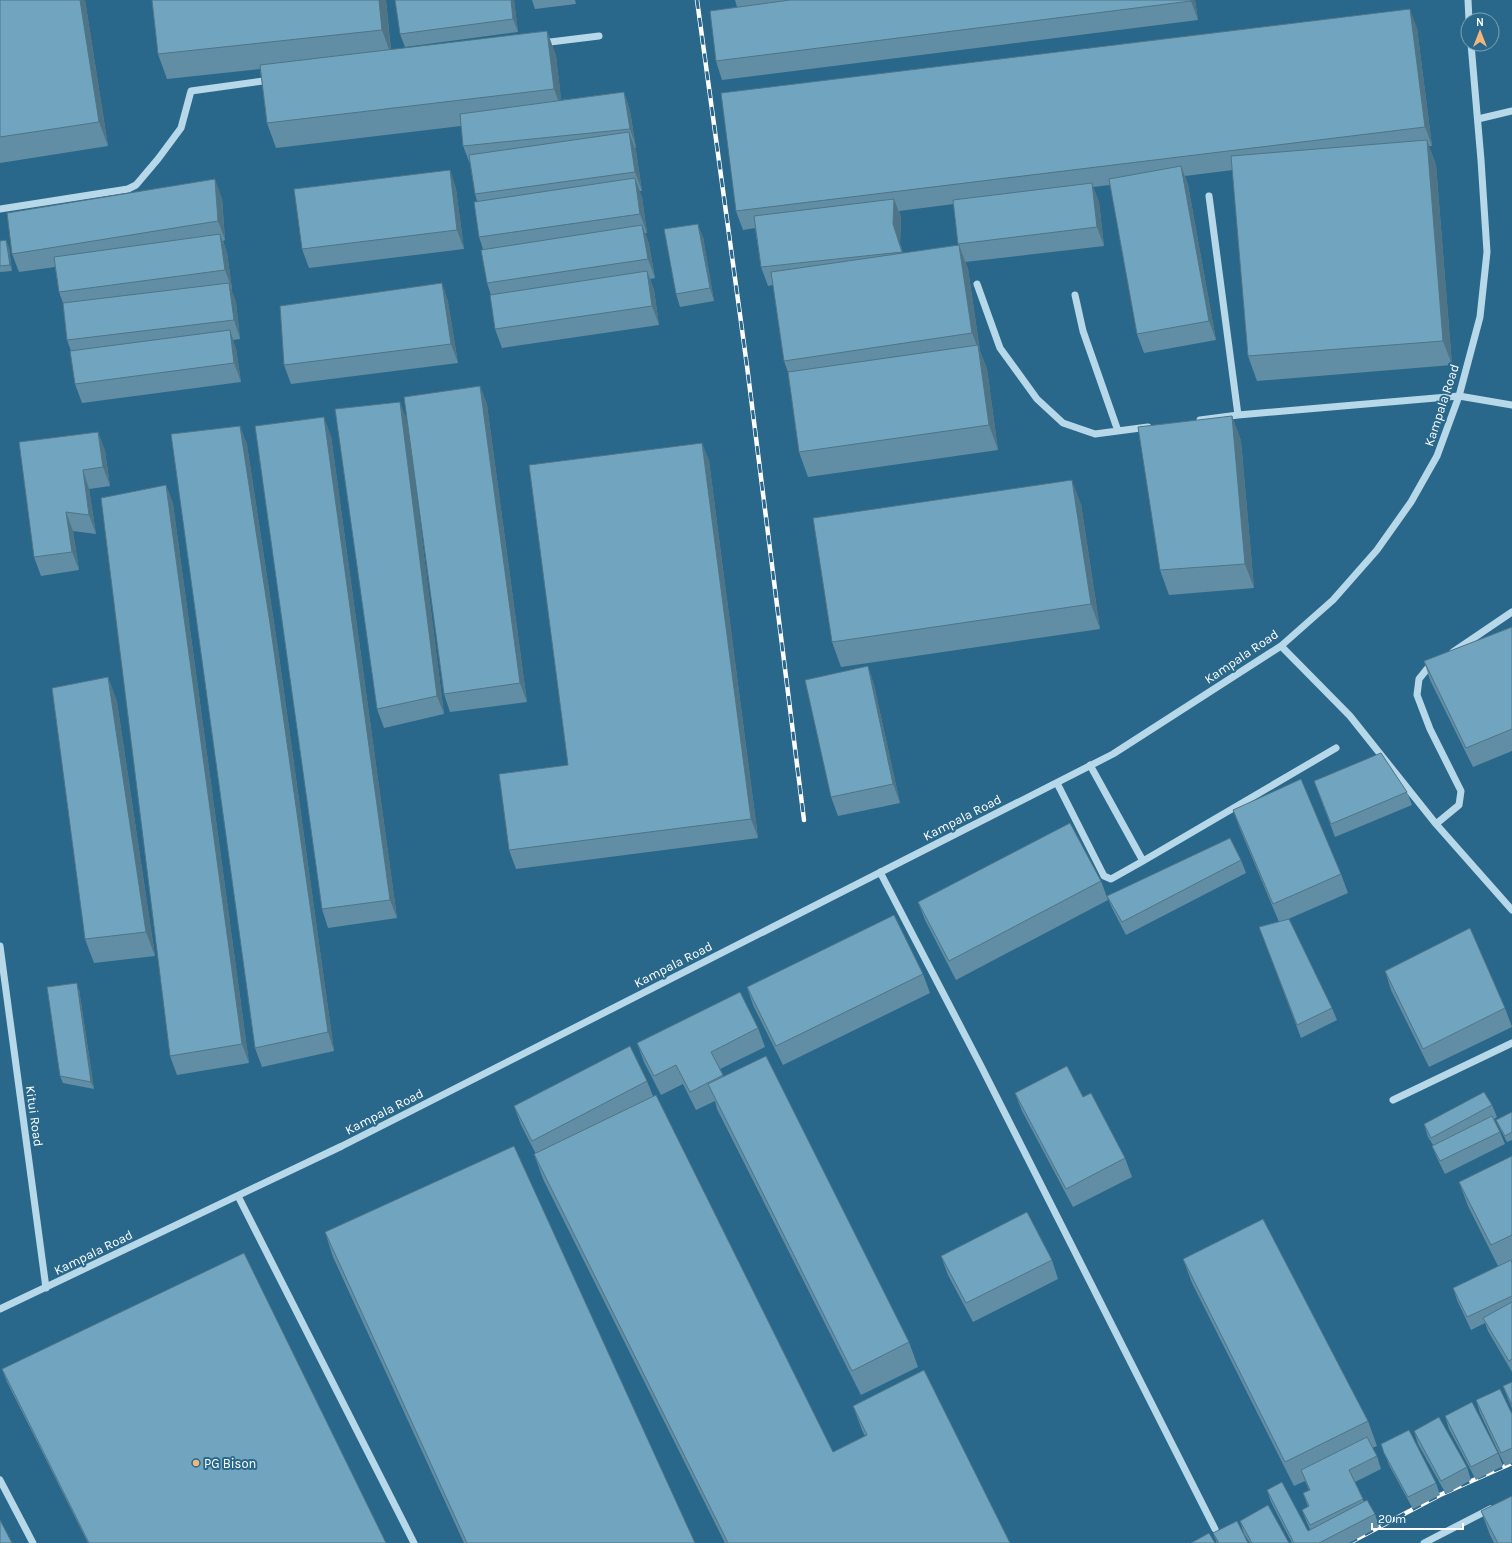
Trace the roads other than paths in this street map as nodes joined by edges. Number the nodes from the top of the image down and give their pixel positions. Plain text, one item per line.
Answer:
1 (1468, 0) edge
2 (1469, 12) edge
3 (599, 36) dead end
4 (536, 44) edge
5 (1472, 52) edge
6 (277, 79) edge
7 (1512, 111) edge
8 (1478, 119) junction
9 (1209, 196) dead end
10 (0, 209) edge
11 (976, 284) dead end
12 (1075, 295) dead end
13 (1460, 396) junction
14 (1512, 405) edge
15 (1238, 415) junction
16 (1193, 421) edge
17 (1156, 426) edge
18 (1118, 431) junction
19 (1512, 612) edge
20 (1281, 646) junction
21 (1447, 656) edge
22 (1440, 661) edge
23 (1336, 748) dead end
24 (1090, 765) junction
25 (1057, 783) junction
26 (1436, 824) junction
27 (1143, 861) junction
28 (880, 872) junction
29 (1512, 910) edge
30 (0, 946) edge
31 (1512, 1043) edge
32 (1393, 1100) dead end
33 (238, 1196) junction
34 (46, 1288) junction
35 (0, 1309) edge
36 (0, 1480) edge
37 (1498, 1506) edge
38 (1216, 1529) dead end
39 (33, 1543) edge
40 (414, 1543) edge
41 (1424, 1543) edge

1 - 2 street
3 - 4 street
5 - 8 street, Kampala Road
6 - 10 street
7 - 8 street
8 - 13 street, Kampala Road
9 - 15 street
11 - 18 street
12 - 18 street
13 - 14 street
13 - 15 street
13 - 20 street, Kampala Road
15 - 16 street
17 - 18 street
19 - 21 street
20 - 24 street, Kampala Road
20 - 26 street
22 - 26 street
23 - 27 street
24 - 25 street, Kampala Road
24 - 27 street
25 - 27 street
25 - 28 street, Kampala Road
26 - 29 street
28 - 33 street, Kampala Road
28 - 38 street
30 - 34 street, Kitui Road
31 - 32 street
33 - 34 street, Kampala Road
33 - 40 street
34 - 35 street, Kampala Road
36 - 39 street
37 - 41 street

